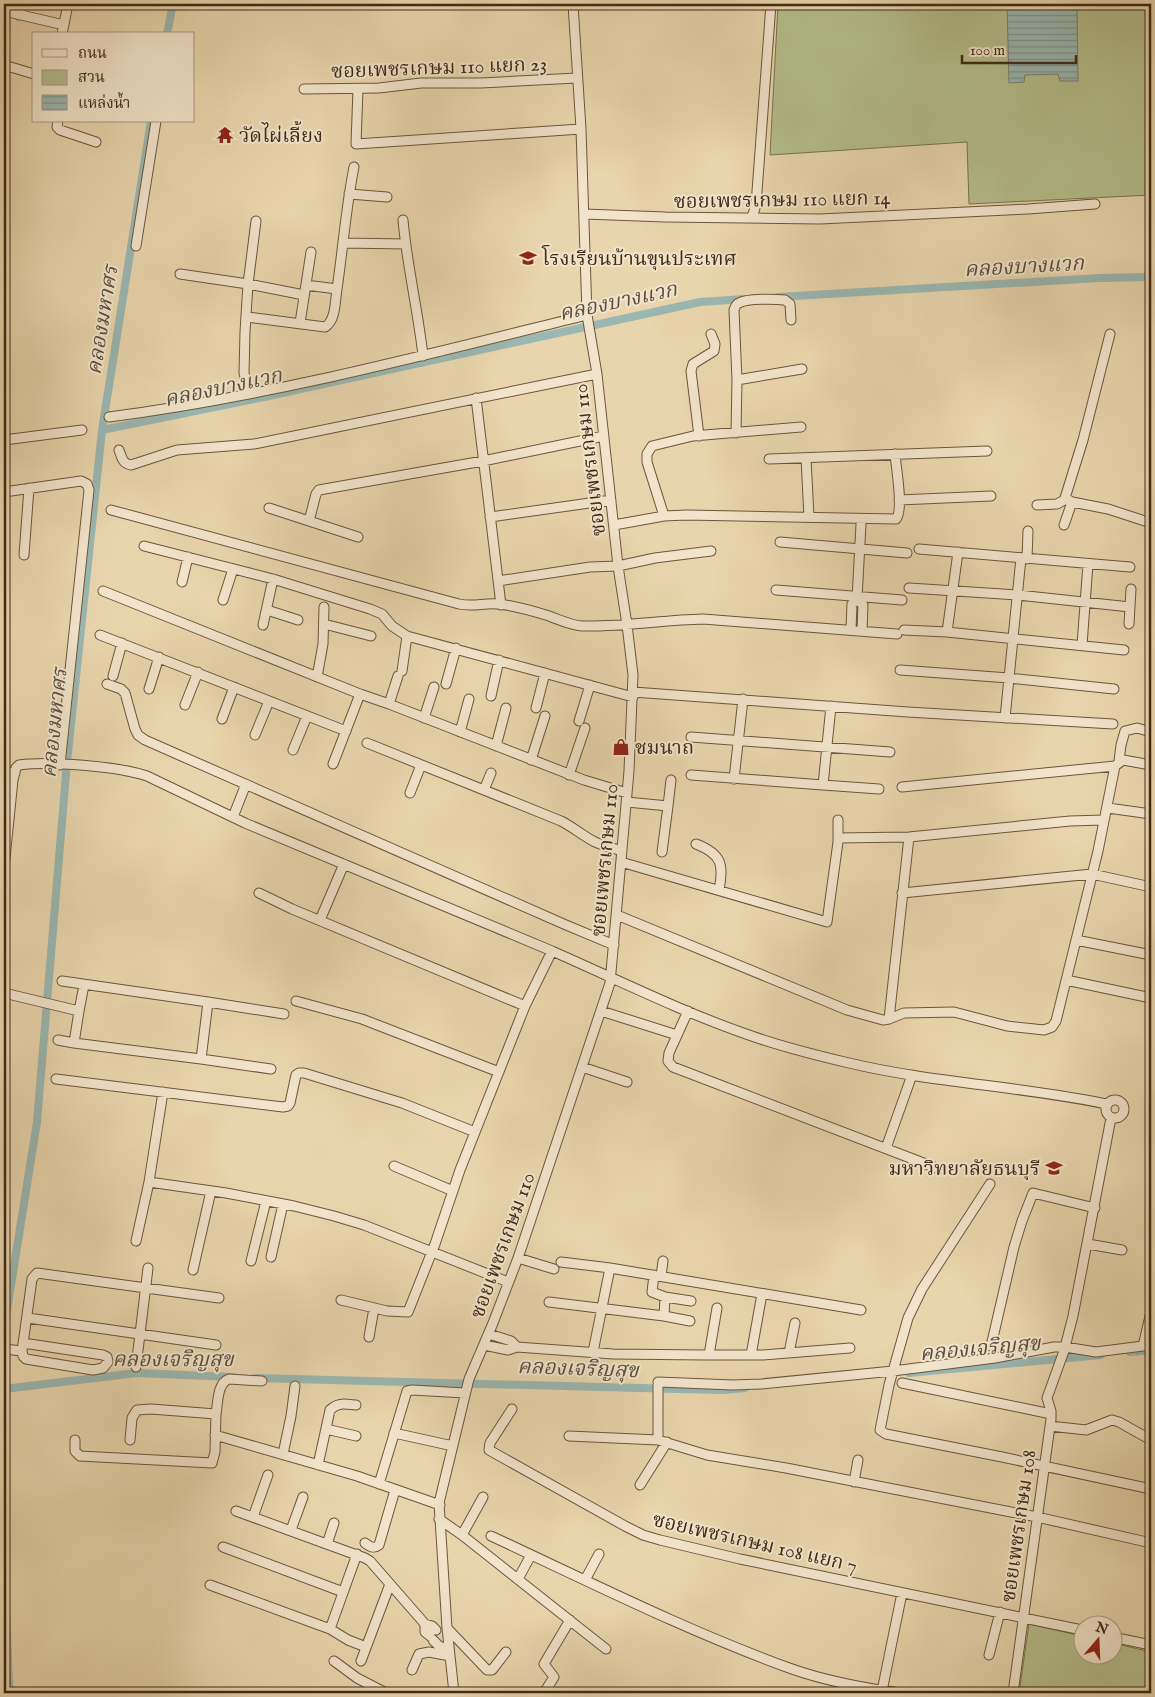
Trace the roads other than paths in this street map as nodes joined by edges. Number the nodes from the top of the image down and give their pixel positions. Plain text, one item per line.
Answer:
1 (22, 4) edge
2 (68, 4) edge
3 (573, 4) edge
4 (771, 4) edge
5 (4, 11) edge
6 (19, 15) junction
7 (63, 30) edge
8 (4, 65) edge
9 (32, 73) edge
10 (576, 78) junction
11 (304, 89) dead end
12 (358, 89) junction
13 (58, 122) edge
14 (156, 122) edge
15 (581, 129) junction
16 (96, 142) dead end
17 (354, 167) dead end
18 (349, 194) junction
19 (387, 197) dead end
20 (1095, 204) dead end
21 (584, 214) junction
22 (752, 217) junction
23 (403, 220) dead end
24 (256, 221) dead end
25 (344, 244) junction
26 (405, 244) junction
27 (136, 246) dead end
28 (311, 252) dead end
29 (180, 274) dead end
30 (248, 284) junction
31 (306, 285) junction
32 (337, 289) junction
33 (304, 295) junction
34 (588, 317) junction
35 (247, 318) junction
36 (791, 320) dead end
37 (300, 323) junction
38 (711, 334) dead end
39 (1110, 334) dead end
40 (423, 356) junction
41 (802, 369) dead end
42 (596, 374) junction
43 (737, 380) junction
44 (249, 394) junction
45 (476, 398) junction
46 (109, 417) dead end
47 (801, 427) dead end
48 (82, 430) dead end
49 (736, 433) junction
50 (604, 436) junction
51 (699, 436) junction
52 (4, 440) edge
53 (119, 450) dead end
54 (987, 451) dead end
55 (895, 454) junction
56 (806, 458) junction
57 (769, 459) dead end
58 (484, 461) junction
59 (29, 488) junction
60 (4, 492) edge
61 (991, 496) dead end
62 (611, 500) junction
63 (899, 500) junction
64 (1069, 501) junction
65 (1037, 505) dead end
66 (269, 508) dead end
67 (111, 510) dead end
68 (664, 516) junction
69 (490, 517) junction
70 (809, 517) junction
71 (309, 521) junction
72 (1151, 523) edge
73 (861, 524) dead end
74 (614, 525) junction
75 (1064, 525) dead end
76 (1028, 531) dead end
77 (358, 537) dead end
78 (780, 542) dead end
79 (144, 546) dead end
80 (860, 548) junction
81 (919, 549) dead end
82 (711, 552) dead end
83 (958, 552) junction
84 (907, 553) dead end
85 (24, 555) dead end
86 (188, 557) junction
87 (1024, 558) junction
88 (1088, 564) junction
89 (618, 566) junction
90 (1130, 567) dead end
91 (233, 569) junction
92 (273, 579) junction
93 (498, 581) junction
94 (182, 582) dead end
95 (909, 588) dead end
96 (1131, 589) dead end
97 (776, 590) dead end
98 (103, 591) dead end
99 (952, 592) junction
100 (1018, 595) junction
101 (857, 598) junction
102 (223, 600) dead end
103 (902, 600) dead end
104 (1084, 603) junction
105 (501, 605) junction
106 (324, 607) dead end
107 (1130, 607) junction
108 (267, 610) junction
109 (298, 620) dead end
110 (324, 624) junction
111 (1129, 624) dead end
112 (628, 625) junction
113 (263, 626) dead end
114 (851, 630) junction
115 (862, 631) junction
116 (947, 632) junction
117 (100, 635) dead end
118 (371, 636) dead end
119 (407, 636) junction
120 (1014, 639) junction
121 (122, 643) junction
122 (1082, 645) junction
123 (456, 648) junction
124 (1124, 650) dead end
125 (159, 657) junction
126 (499, 660) junction
127 (900, 670) dead end
128 (198, 672) junction
129 (545, 673) junction
130 (113, 676) dead end
131 (318, 677) junction
132 (1009, 678) junction
133 (107, 684) dead end
134 (446, 684) dead end
135 (590, 685) junction
136 (234, 686) junction
137 (434, 687) dead end
138 (149, 689) dead end
139 (1114, 689) dead end
140 (360, 694) junction
141 (633, 694) junction
142 (491, 696) dead end
143 (469, 699) dead end
144 (743, 699) junction
145 (269, 701) junction
146 (389, 704) junction
147 (185, 705) dead end
148 (831, 706) junction
149 (506, 708) dead end
150 (536, 708) dead end
151 (307, 716) junction
152 (545, 716) dead end
153 (424, 718) junction
154 (1005, 718) junction
155 (222, 719) dead end
156 (1113, 724) dead end
157 (346, 731) junction
158 (460, 732) junction
159 (1151, 732) edge
160 (255, 735) dead end
161 (691, 737) dead end
162 (739, 741) junction
163 (367, 743) dead end
164 (496, 746) junction
165 (826, 748) junction
166 (293, 750) dead end
167 (890, 752) dead end
168 (531, 760) junction
169 (333, 764) dead end
170 (1117, 764) junction
171 (1151, 764) edge
172 (63, 765) junction
173 (421, 765) junction
174 (4, 772) edge
175 (491, 773) dead end
176 (570, 775) junction
177 (691, 776) dead end
178 (11, 778) edge
179 (734, 779) junction
180 (671, 780) dead end
181 (246, 784) junction
182 (823, 785) junction
183 (902, 787) dead end
184 (879, 789) dead end
185 (484, 790) junction
186 (410, 793) dead end
187 (627, 798) junction
188 (668, 806) junction
189 (1108, 808) junction
190 (1151, 814) edge
191 (233, 817) junction
192 (838, 820) dead end
193 (1104, 820) junction
194 (910, 837) junction
195 (838, 838) junction
196 (696, 844) dead end
197 (622, 851) junction
198 (662, 852) dead end
199 (621, 862) junction
200 (344, 864) junction
201 (4, 868) edge
202 (1092, 874) junction
203 (1151, 887) edge
204 (719, 890) junction
205 (259, 892) dead end
206 (902, 893) junction
207 (617, 915) junction
208 (320, 920) junction
209 (1076, 940) junction
210 (614, 945) junction
211 (552, 951) junction
212 (1151, 955) edge
213 (611, 977) junction
214 (1066, 980) junction
215 (62, 981) dead end
216 (84, 985) junction
217 (4, 993) edge
218 (1151, 998) edge
219 (296, 1000) dead end
220 (208, 1002) junction
221 (525, 1006) junction
222 (79, 1011) junction
223 (601, 1011) junction
224 (688, 1011) junction
225 (284, 1014) dead end
226 (890, 1019) junction
227 (678, 1035) junction
228 (58, 1040) dead end
229 (74, 1043) junction
230 (201, 1058) junction
231 (582, 1067) junction
232 (271, 1068) dead end
233 (499, 1072) junction
234 (912, 1076) junction
235 (56, 1079) dead end
236 (627, 1082) dead end
237 (163, 1092) junction
238 (1106, 1104) junction
239 (1111, 1118) junction
240 (475, 1132) junction
241 (886, 1148) junction
242 (394, 1166) dead end
243 (939, 1169) dead end
244 (149, 1182) junction
245 (990, 1184) dead end
246 (211, 1191) junction
247 (453, 1191) junction
248 (266, 1201) junction
249 (283, 1204) junction
250 (1095, 1208) junction
251 (136, 1241) dead end
252 (1088, 1244) junction
253 (1122, 1250) dead end
254 (432, 1251) junction
255 (271, 1257) dead end
256 (518, 1258) junction
257 (251, 1261) dead end
258 (664, 1261) dead end
259 (561, 1262) dead end
260 (148, 1268) dead end
261 (610, 1268) junction
262 (554, 1269) dead end
263 (193, 1270) dead end
264 (657, 1276) junction
265 (508, 1282) junction
266 (146, 1288) junction
267 (762, 1294) junction
268 (665, 1297) junction
269 (220, 1298) dead end
270 (342, 1300) dead end
271 (549, 1302) dead end
272 (691, 1302) dead end
273 (601, 1307) junction
274 (374, 1308) junction
275 (717, 1308) dead end
276 (861, 1310) dead end
277 (1151, 1312) edge
278 (664, 1316) junction
279 (28, 1318) junction
280 (690, 1321) dead end
281 (795, 1324) dead end
282 (489, 1334) junction
283 (139, 1335) junction
284 (369, 1337) dead end
285 (216, 1345) dead end
286 (484, 1345) junction
287 (991, 1346) dead end
288 (1147, 1346) edge
289 (517, 1347) junction
290 (21, 1348) junction
291 (850, 1348) dead end
292 (4, 1349) edge
293 (1065, 1349) junction
294 (593, 1352) junction
295 (789, 1353) junction
296 (709, 1355) junction
297 (751, 1355) junction
298 (136, 1368) dead end
299 (892, 1372) junction
300 (262, 1381) dead end
301 (902, 1383) dead end
302 (295, 1386) dead end
303 (466, 1391) junction
304 (356, 1405) dead end
305 (512, 1409) dead end
306 (216, 1414) junction
307 (1051, 1414) junction
308 (1050, 1426) junction
309 (326, 1429) junction
310 (394, 1432) junction
311 (215, 1435) junction
312 (356, 1436) dead end
313 (569, 1436) dead end
314 (75, 1440) dead end
315 (130, 1440) dead end
316 (1151, 1440) edge
317 (662, 1441) junction
318 (453, 1446) junction
319 (283, 1454) junction
320 (858, 1460) dead end
321 (318, 1465) junction
322 (1044, 1466) junction
323 (268, 1475) dead end
324 (854, 1482) junction
325 (379, 1484) junction
326 (640, 1485) dead end
327 (1151, 1489) edge
328 (395, 1490) junction
329 (303, 1497) dead end
330 (483, 1497) dead end
331 (440, 1505) junction
332 (236, 1510) dead end
333 (253, 1517) junction
334 (1037, 1517) junction
335 (439, 1519) junction
336 (334, 1523) dead end
337 (291, 1530) junction
338 (462, 1535) junction
339 (491, 1536) dead end
340 (365, 1543) dead end
341 (1151, 1543) edge
342 (327, 1544) junction
343 (223, 1547) dead end
344 (357, 1554) junction
345 (599, 1554) dead end
346 (532, 1555) junction
347 (518, 1579) junction
348 (585, 1580) junction
349 (390, 1584) junction
350 (210, 1585) dead end
351 (344, 1592) junction
352 (902, 1593) junction
353 (1000, 1612) junction
354 (1023, 1617) junction
355 (570, 1620) junction
356 (1072, 1628) edge
357 (330, 1629) junction
358 (437, 1634) junction
359 (1122, 1639) edge
360 (1151, 1645) edge
361 (366, 1647) junction
362 (449, 1649) junction
363 (606, 1649) dead end
364 (506, 1652) dead end
365 (989, 1655) dead end
366 (334, 1661) dead end
367 (361, 1661) dead end
368 (412, 1670) dead end
369 (882, 1690) junction
370 (386, 1693) edge
371 (454, 1693) edge
372 (544, 1693) edge
373 (900, 1693) edge
374 (1013, 1693) edge

1 - 6 street
2 - 7 street
3 - 10 street, ซอยเพชรเกษม 110
4 - 22 street
5 - 6 street
6 - 7 street
8 - 9 street
10 - 12 street, ซอยเพชรเกษม 110 แยก 23
10 - 15 street, ซอยเพชรเกษม 110
11 - 12 street, ซอยเพชรเกษม 110 แยก 23
12 - 15 street
13 - 16 street
14 - 27 street
15 - 21 street, ซอยเพชรเกษม 110
17 - 18 street
18 - 19 street
18 - 25 street
20 - 22 street, ซอยเพชรเกษม 110 แยก 14
21 - 22 street, ซอยเพชรเกษม 110 แยก 14
21 - 34 street, ซอยเพชรเกษม 110
23 - 26 street
24 - 30 street
25 - 26 street
25 - 32 street
26 - 40 street
28 - 31 street
29 - 30 street
30 - 33 street
30 - 35 street
31 - 32 street
31 - 33 street
32 - 37 street
33 - 37 street
34 - 40 street
34 - 42 street, ซอยเพชรเกษม 110
35 - 37 street
35 - 44 street
36 - 43 street
38 - 51 street
39 - 64 street
40 - 44 street
41 - 43 street
42 - 45 street
42 - 50 street, ซอยเพชรเกษม 110
43 - 49 street
44 - 46 street
45 - 53 street
45 - 58 street
47 - 49 street
48 - 52 street
49 - 51 street
50 - 58 street
50 - 62 street, ซอยเพชรเกษม 110
51 - 68 street
54 - 55 street
55 - 56 street
55 - 63 street
56 - 57 street
56 - 70 street
58 - 69 street
58 - 71 street
59 - 60 street
59 - 85 street
59 - 172 street
61 - 63 street
62 - 69 street
62 - 74 street, ซอยเพชรเกษม 110
63 - 70 street
64 - 65 street
64 - 72 street
64 - 75 street
66 - 71 street
67 - 105 street
68 - 70 street
68 - 74 street
69 - 93 street
71 - 77 street
73 - 80 street
74 - 89 street, ซอยเพชรเกษม 110
76 - 87 street
78 - 80 street
79 - 86 street
80 - 84 street
80 - 101 street
81 - 83 street
82 - 89 street
83 - 87 street
83 - 99 street
86 - 91 street
86 - 94 street
87 - 88 street
87 - 100 street
88 - 90 street
88 - 104 street
89 - 93 street
89 - 112 street, ซอยเพชรเกษม 110
91 - 92 street
91 - 102 street
92 - 108 street
92 - 119 street
93 - 105 street
95 - 99 street
96 - 107 street
97 - 101 street
98 - 131 street
99 - 100 street
99 - 116 street
100 - 104 street
100 - 120 street
101 - 103 street
101 - 114 street
101 - 115 street
104 - 107 street
104 - 122 street
105 - 112 street
106 - 110 street
107 - 111 street
108 - 109 street
108 - 113 street
110 - 118 street
110 - 131 street
112 - 114 street
112 - 141 street, ซอยเพชรเกษม 110
114 - 115 street
115 - 116 street
116 - 120 street
117 - 121 street
119 - 123 street
119 - 146 street
120 - 122 street
120 - 132 street
121 - 125 street
121 - 130 street
122 - 124 street
123 - 126 street
123 - 134 street
125 - 128 street
125 - 138 street
126 - 129 street
126 - 142 street
127 - 132 street
128 - 136 street
128 - 147 street
129 - 135 street
129 - 150 street
131 - 140 street
132 - 139 street
132 - 154 street
133 - 181 street
135 - 141 street
135 - 176 street
136 - 145 street
136 - 155 street
137 - 153 street
140 - 146 street
140 - 157 street
141 - 144 street
141 - 187 street, ซอยเพชรเกษม 110
143 - 158 street
144 - 148 street
144 - 162 street
145 - 151 street
145 - 160 street
146 - 153 street
148 - 154 street
148 - 165 street
149 - 164 street
151 - 157 street
151 - 166 street
152 - 168 street
153 - 158 street
154 - 156 street
157 - 169 street
158 - 164 street
159 - 170 street
161 - 162 street
162 - 165 street
162 - 179 street
163 - 173 street
164 - 168 street
165 - 167 street
165 - 182 street
168 - 176 street
170 - 171 street
170 - 183 street
170 - 189 street
172 - 178 street
172 - 191 street
173 - 185 street
173 - 186 street
174 - 178 street
175 - 185 street
176 - 187 street
177 - 179 street
178 - 201 street
179 - 182 street
180 - 188 street
181 - 191 street
181 - 210 street
182 - 184 street
185 - 197 street
187 - 188 street
187 - 197 street, ซอยเพชรเกษม 110
188 - 198 street
189 - 190 street
189 - 193 street
191 - 200 street
192 - 195 street
193 - 194 street
193 - 202 street
194 - 195 street
194 - 206 street
195 - 204 street
196 - 204 street
197 - 199 street, ซอยเพชรเกษม 110
199 - 204 street
199 - 207 street, ซอยเพชรเกษม 110
200 - 208 street
200 - 211 street
202 - 203 street
202 - 206 street
202 - 209 street
205 - 208 street
206 - 226 street
207 - 210 street, ซอยเพชรเกษม 110
207 - 226 street
208 - 221 street
209 - 212 street
209 - 214 street
210 - 213 street, ซอยเพชรเกษม 110
211 - 213 street
211 - 221 street
213 - 223 street, ซอยเพชรเกษม 110
213 - 224 street
214 - 218 street
214 - 226 street
215 - 216 street
216 - 220 street
216 - 222 street
217 - 222 street
219 - 233 street
220 - 225 street
220 - 230 street
221 - 233 street
222 - 229 street
223 - 227 street
223 - 231 street, ซอยเพชรเกษม 110
224 - 227 street
224 - 234 street
227 - 241 street
228 - 229 street
229 - 230 street
230 - 232 street
231 - 236 street
231 - 256 street, ซอยเพชรเกษม 110
233 - 240 street
234 - 238 street
234 - 241 street
235 - 237 street
237 - 240 street
237 - 244 street
238 - 239 street
238 - 239 street
239 - 250 street, ซอยเพชรเกษม 108
240 - 247 street
241 - 243 street
242 - 247 street
244 - 246 street
244 - 251 street
245 - 299 street
246 - 248 street
246 - 263 street
247 - 254 street
248 - 249 street
248 - 257 street
249 - 254 street
249 - 255 street
250 - 252 street, ซอยเพชรเกษม 108
250 - 287 street
252 - 253 street
252 - 293 street, ซอยเพชรเกษม 108
254 - 265 street
254 - 274 street
256 - 262 street
256 - 265 street, ซอยเพชรเกษม 110
258 - 264 street
259 - 261 street
260 - 266 street
261 - 264 street
261 - 273 street
264 - 267 street
264 - 268 street
265 - 282 street, ซอยเพชรเกษม 110
266 - 269 street
266 - 279 street
266 - 283 street
267 - 276 street
267 - 297 street
268 - 272 street
268 - 278 street
270 - 274 street
271 - 273 street
273 - 278 street
273 - 294 street
274 - 284 street
275 - 296 street
277 - 288 street
278 - 280 street
279 - 283 street
279 - 290 street
281 - 295 street
282 - 286 street, ซอยเพชรเกษม 110
282 - 289 street
283 - 285 street
283 - 298 street
286 - 289 street
286 - 303 street, ซอยเพชรเกษม 110
288 - 293 street
289 - 294 street
290 - 290 street
290 - 292 street
291 - 295 street
293 - 299 street
293 - 307 street, ซอยเพชรเกษม 108
294 - 296 street
295 - 297 street
296 - 297 street
299 - 317 street
299 - 322 street
300 - 306 street
301 - 307 street
302 - 319 street
303 - 310 street
303 - 318 street, ซอยเพชรเกษม 110
304 - 309 street
305 - 352 street, ซอยเพชรเกษม 108 แยก 7
306 - 311 street
306 - 315 street
307 - 308 street, ซอยเพชรเกษม 108
308 - 316 street
308 - 322 street, ซอยเพชรเกษม 108
309 - 312 street
309 - 321 street
310 - 318 street
310 - 325 street
311 - 314 street
311 - 319 street
313 - 317 street
317 - 324 street
317 - 326 street
318 - 331 street, ซอยเพชรเกษม 110
319 - 321 street
320 - 324 street
321 - 325 street
322 - 327 street
322 - 334 street, ซอยเพชรเกษม 108
323 - 333 street
324 - 334 street
325 - 328 street
328 - 331 street
328 - 340 street
329 - 337 street
330 - 338 street
331 - 335 street, ซอยเพชรเกษม 110
332 - 333 street
333 - 337 street
334 - 341 street
334 - 354 street, ซอยเพชรเกษม 108
335 - 338 street
335 - 358 street, ซอยเพชรเกษม 110
336 - 342 street
337 - 342 street
338 - 347 street
339 - 346 street
342 - 344 street
343 - 351 street
344 - 349 street
344 - 351 street
345 - 348 street
346 - 347 street
346 - 348 street
347 - 355 street
348 - 369 street
349 - 358 street
349 - 361 street
350 - 357 street
351 - 357 street
352 - 353 street
352 - 369 street
353 - 354 street
353 - 365 street
354 - 356 street
354 - 374 street, ซอยเพชรเกษม 108
355 - 363 street
355 - 372 street
357 - 361 street
358 - 362 street, ซอยเพชรเกษม 110
358 - 362 street
358 - 364 street
359 - 360 street
361 - 367 street
362 - 368 street
362 - 371 street, ซอยเพชรเกษม 110
366 - 370 street
369 - 373 street

